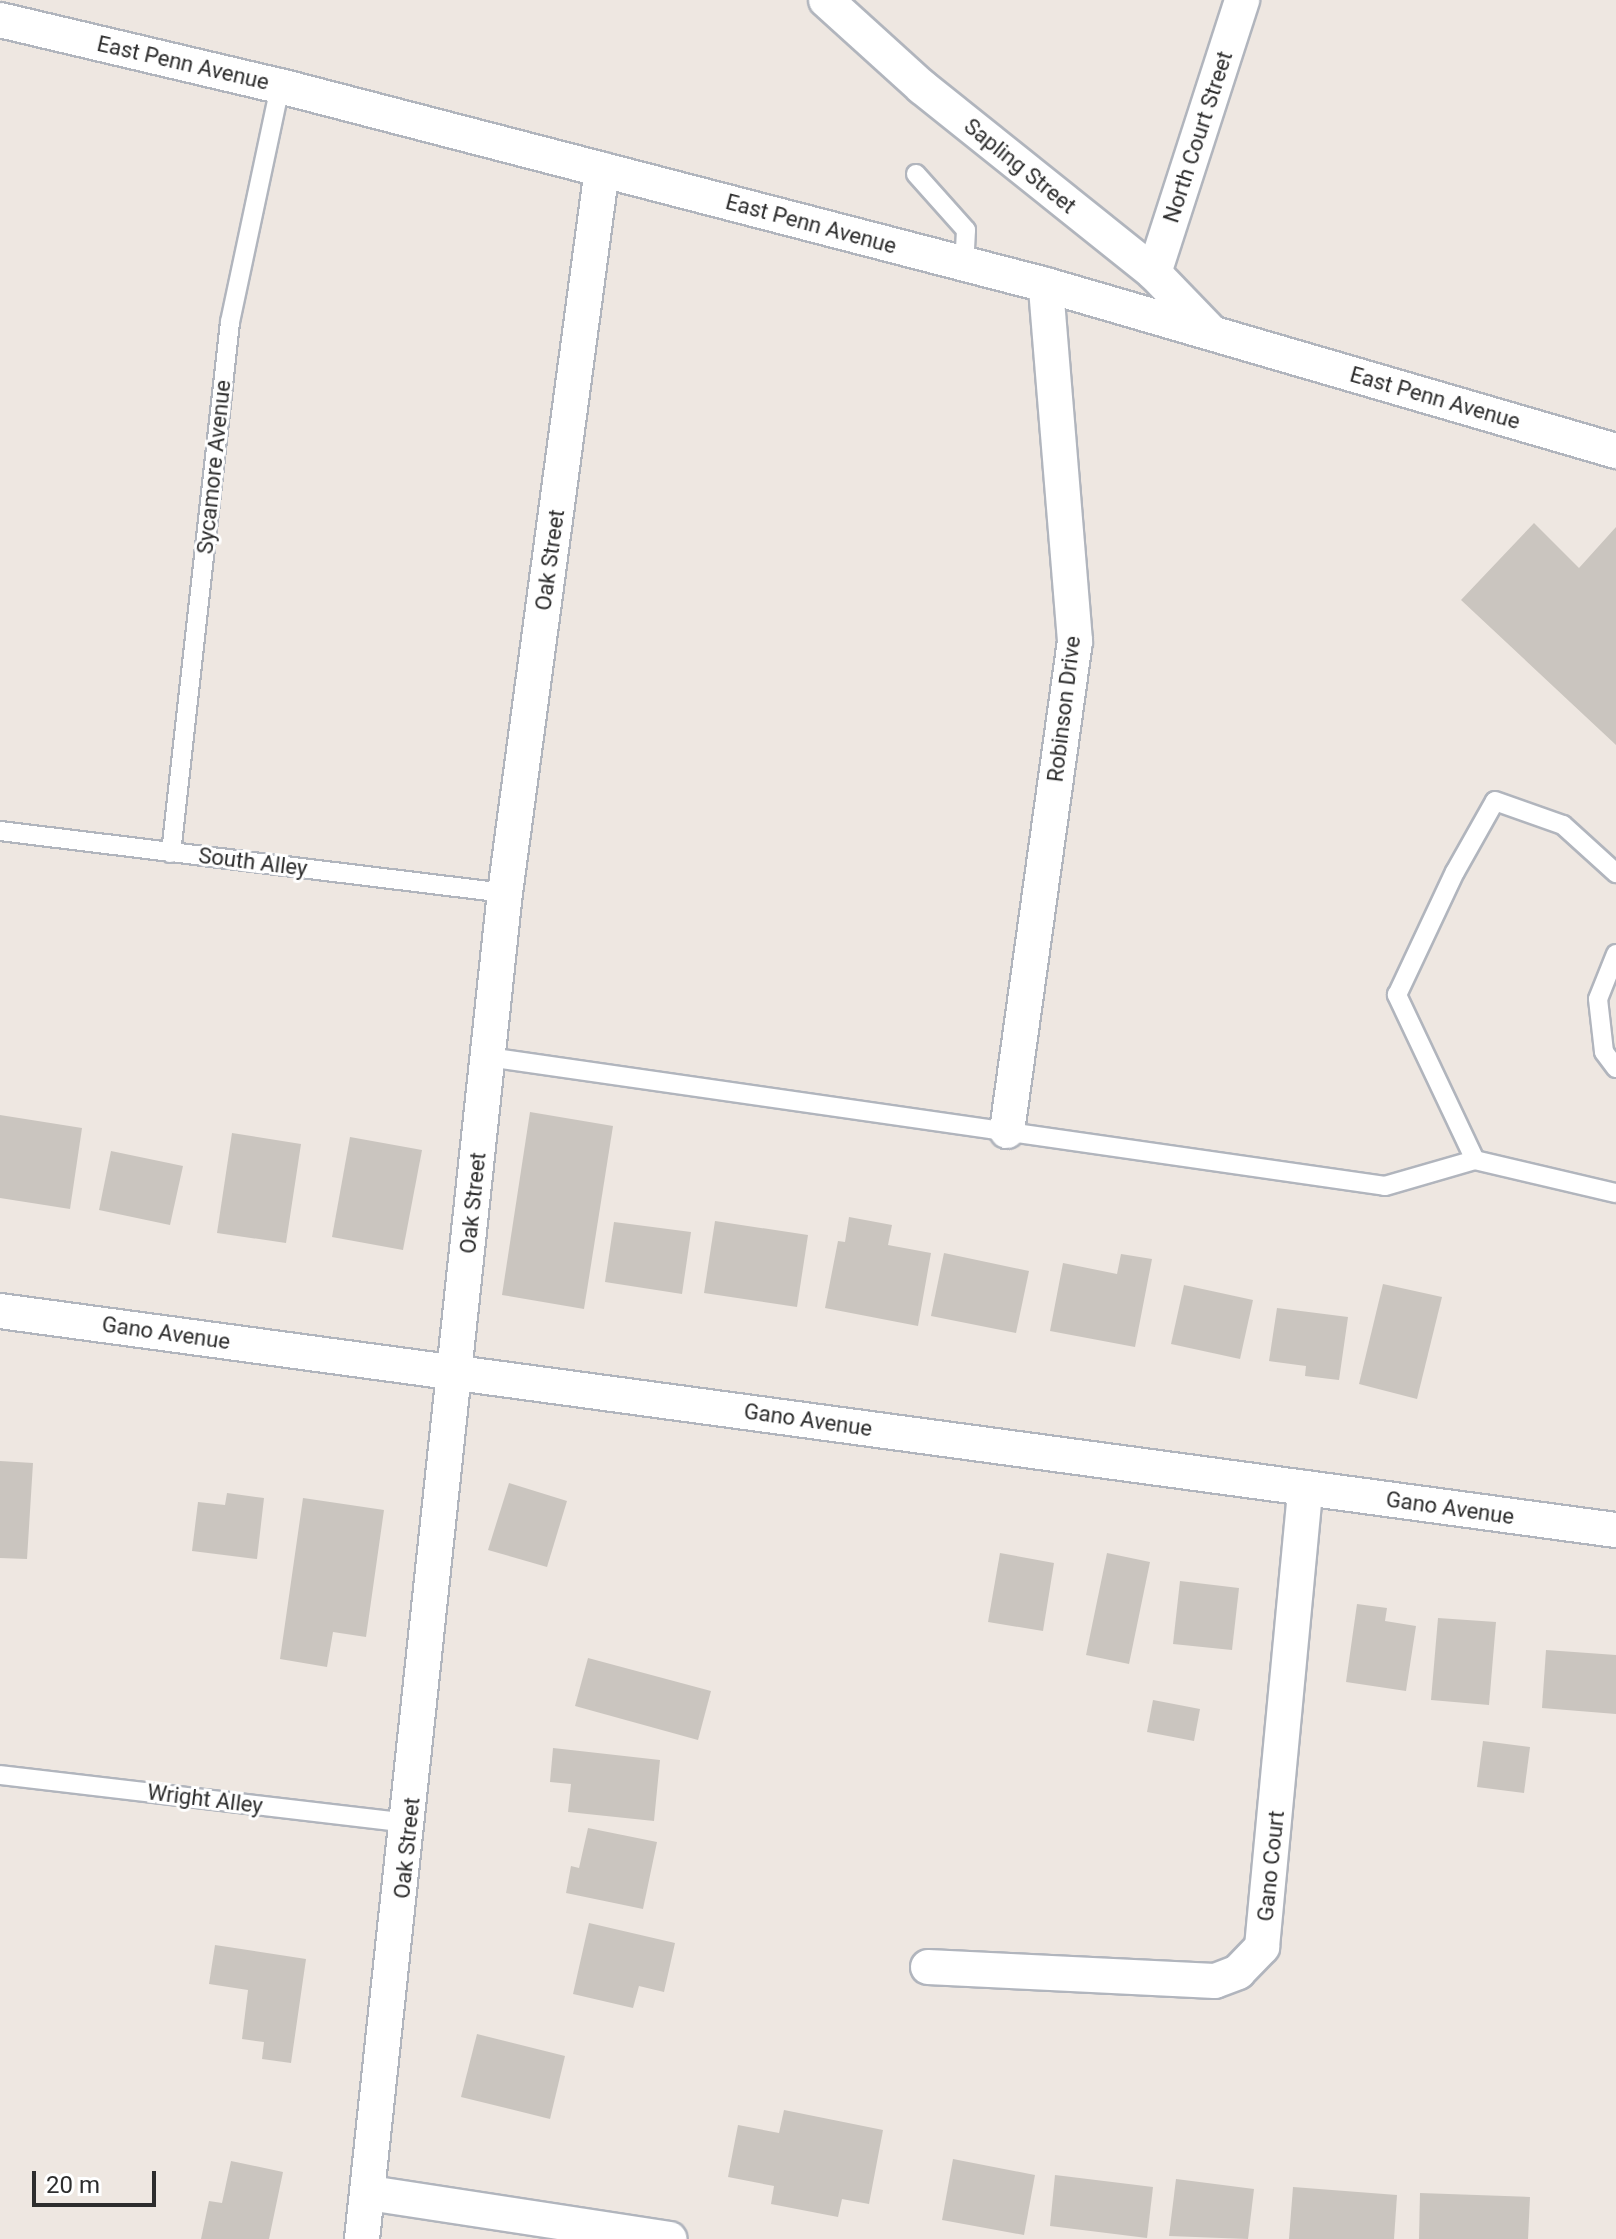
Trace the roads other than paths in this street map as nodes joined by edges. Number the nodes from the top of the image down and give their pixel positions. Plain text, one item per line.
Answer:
1 (826, 0) edge
2 (1242, 0) edge
3 (0, 20) edge
4 (280, 86) junction
5 (602, 169) junction
6 (916, 174) dead end
7 (964, 264) junction
8 (1154, 273) junction
9 (1046, 285) junction
10 (1213, 334) junction
11 (1616, 451) edge
12 (0, 831) edge
13 (171, 853) junction
14 (1616, 873) edge
15 (505, 893) junction
16 (1616, 954) edge
17 (488, 1057) junction
18 (1616, 1068) edge
19 (1007, 1131) junction
20 (1475, 1160) junction
21 (1616, 1193) edge
22 (0, 1311) edge
23 (455, 1373) junction
24 (1305, 1488) junction
25 (1616, 1530) edge
26 (0, 1775) edge
27 (410, 1823) junction
28 (928, 1967) dead end
29 (369, 2193) junction
30 (362, 2239) edge
31 (670, 2239) edge

1 - 8 street, Sapling Street
2 - 8 street, North Court Street
3 - 4 street, East Penn Avenue
4 - 5 street, East Penn Avenue
4 - 13 lane, Sycamore Avenue
5 - 7 street, East Penn Avenue
5 - 15 street, Oak Street
6 - 7 lane
7 - 9 street, East Penn Avenue
8 - 10 street, Sapling Street
9 - 10 street, East Penn Avenue
9 - 19 street, Robinson Drive
10 - 11 street, East Penn Avenue
12 - 13 lane, South Alley
13 - 15 lane, South Alley
14 - 20 lane
15 - 17 street, Oak Street
16 - 18 lane
17 - 19 lane
17 - 23 street, Oak Street
19 - 20 lane
20 - 21 lane
22 - 23 street, Gano Avenue
23 - 24 street, Gano Avenue
23 - 27 street, Oak Street
24 - 25 street, Gano Avenue
24 - 28 street, Gano Court
26 - 27 lane, Wright Alley
27 - 29 street, Oak Street
29 - 30 street, Oak Street
29 - 31 street

